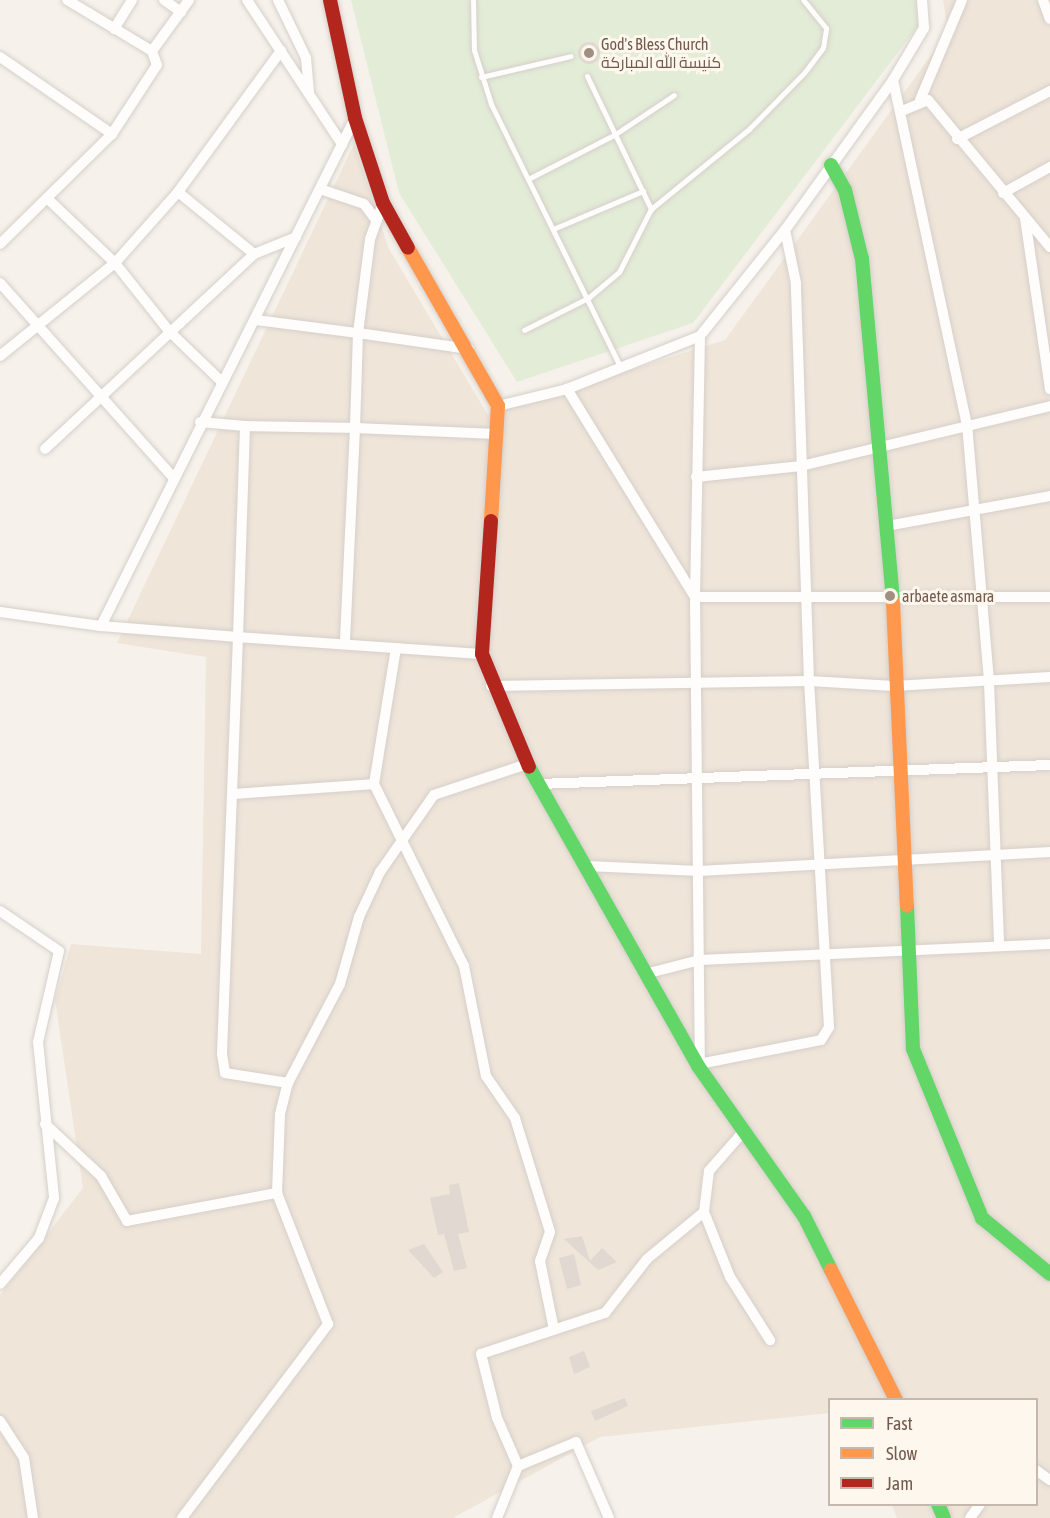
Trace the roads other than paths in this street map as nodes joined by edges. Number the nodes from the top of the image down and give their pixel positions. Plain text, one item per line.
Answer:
1 (67, 0) edge
2 (132, 0) edge
3 (164, 0) edge
4 (189, 0) edge
5 (247, 0) edge
6 (278, 0) edge
7 (330, 0) edge
8 (473, 0) edge
9 (803, 0) edge
10 (922, 0) edge
11 (963, 0) edge
12 (1043, 0) edge
13 (181, 12) junction
14 (1050, 19) edge
15 (114, 28) junction
16 (152, 51) junction
17 (281, 51) junction
18 (571, 56) dead end
19 (0, 57) edge
20 (587, 76) dead end
21 (481, 77) junction
22 (893, 80) junction
23 (1050, 91) edge
24 (309, 93) junction
25 (674, 95) dead end
26 (920, 100) junction
27 (902, 111) junction
28 (355, 118) junction
29 (112, 134) junction
30 (614, 135) junction
31 (957, 139) junction
32 (342, 144) junction
33 (831, 165) junction
34 (1050, 167) edge
35 (528, 179) junction
36 (320, 189) junction
37 (643, 191) junction
38 (178, 192) junction
39 (1003, 193) junction
40 (50, 200) junction
41 (383, 203) junction
42 (651, 209) junction
43 (1025, 218) junction
44 (376, 220) junction
45 (554, 229) junction
46 (785, 230) junction
47 (296, 237) junction
48 (0, 243) edge
49 (1050, 247) edge
50 (254, 254) junction
51 (115, 263) junction
52 (0, 283) edge
53 (588, 298) junction
54 (256, 320) junction
55 (40, 330) junction
56 (524, 330) dead end
57 (169, 331) junction
58 (358, 333) junction
59 (700, 336) junction
60 (469, 349) junction
61 (0, 357) edge
62 (621, 368) junction
63 (222, 382) junction
64 (567, 389) junction
65 (1050, 389) edge
66 (101, 401) junction
67 (498, 406) junction
68 (1050, 406) edge
69 (200, 422) junction
70 (967, 424) junction
71 (245, 426) junction
72 (355, 428) junction
73 (496, 434) junction
74 (45, 449) dead end
75 (878, 450) junction
76 (801, 466) junction
77 (173, 477) junction
78 (696, 477) junction
79 (1050, 496) edge
80 (976, 512) junction
81 (887, 526) junction
82 (695, 597) junction
83 (808, 597) junction
84 (893, 597) junction
85 (1050, 597) edge
86 (982, 598) junction
87 (0, 612) edge
88 (101, 627) junction
89 (238, 637) junction
90 (345, 644) junction
91 (396, 648) junction
92 (482, 654) junction
93 (1050, 677) edge
94 (697, 681) junction
95 (809, 681) junction
96 (989, 682) junction
97 (491, 686) junction
98 (894, 686) junction
99 (527, 764) junction
100 (1050, 765) edge
101 (994, 767) junction
102 (899, 768) junction
103 (816, 772) junction
104 (699, 778) junction
105 (374, 784) junction
106 (538, 784) junction
107 (235, 794) junction
108 (404, 838) junction
109 (1050, 852) edge
110 (995, 855) junction
111 (901, 857) junction
112 (587, 866) junction
113 (819, 866) junction
114 (699, 871) junction
115 (0, 912) edge
116 (1050, 944) edge
117 (999, 945) junction
118 (905, 951) junction
119 (822, 955) junction
120 (700, 960) junction
121 (645, 974) junction
122 (701, 1064) junction
123 (288, 1083) junction
124 (45, 1124) junction
125 (744, 1131) junction
126 (277, 1193) junction
127 (704, 1212) junction
128 (1050, 1274) edge
129 (0, 1284) edge
130 (554, 1330) junction
131 (770, 1340) dead end
132 (895, 1398) edge
133 (0, 1421) edge
134 (518, 1466) junction
135 (33, 1518) edge
136 (182, 1518) edge
137 (497, 1518) edge
138 (609, 1518) edge

1 - 15 street
2 - 15 street
3 - 13 street
4 - 13 street
5 - 17 street
6 - 24 street
7 - 28 street
8 - 21 lane
9 - 42 lane
10 - 22 street
11 - 26 street
12 - 14 street
13 - 16 street
15 - 16 street
16 - 29 street
17 - 24 street
17 - 38 street
18 - 21 lane
19 - 29 street
20 - 30 lane
21 - 35 lane
22 - 27 street
22 - 33 street
23 - 31 street
24 - 32 street
25 - 30 lane
26 - 27 street
26 - 31 street
27 - 70 street
28 - 32 street
28 - 41 street
29 - 40 street
30 - 35 lane
30 - 37 lane
31 - 39 street
32 - 36 street
33 - 46 street
33 - 75 street
34 - 39 street
35 - 45 lane
36 - 44 street
36 - 47 street
37 - 42 lane
37 - 45 lane
38 - 50 street
38 - 51 street
39 - 43 street
40 - 48 street
40 - 51 street
41 - 44 street
41 - 60 street
42 - 53 lane
43 - 49 street
43 - 65 street
44 - 58 street
45 - 53 lane
46 - 59 street
46 - 76 street
47 - 50 street
47 - 54 street
50 - 57 street
51 - 55 street
51 - 57 street
52 - 55 street
53 - 56 lane
53 - 62 lane
54 - 58 street
54 - 63 street
55 - 61 street
55 - 66 street
57 - 63 street
57 - 66 street
58 - 60 street
58 - 72 street
59 - 62 street
59 - 78 street
60 - 67 street
62 - 64 street
63 - 69 street
64 - 67 street
64 - 82 street
66 - 74 street
66 - 77 street
67 - 73 street
68 - 70 street
69 - 71 street
69 - 77 street
70 - 75 street
70 - 80 street
71 - 72 street
71 - 89 street
72 - 73 street
72 - 90 street
73 - 92 street
75 - 76 street
75 - 81 street
76 - 78 street
76 - 83 street
77 - 88 street
78 - 82 street
79 - 80 street
80 - 81 street
80 - 86 street
81 - 84 street
82 - 83 street
82 - 94 street
83 - 84 street
83 - 95 street
84 - 86 street
84 - 98 street
85 - 86 street
86 - 96 street
87 - 88 street
88 - 89 street
89 - 90 street
89 - 107 street
90 - 91 street
91 - 92 street
91 - 105 street
92 - 97 street
93 - 96 street
94 - 95 street
94 - 97 street
94 - 104 street
95 - 98 street
95 - 103 street
96 - 98 street
96 - 101 street
97 - 99 street
98 - 102 street
99 - 106 street
99 - 108 street
100 - 101 street
101 - 102 street
101 - 110 street
102 - 103 street
102 - 111 street
103 - 104 street
103 - 113 street
104 - 106 street
104 - 114 street
105 - 107 street
105 - 108 street
106 - 112 street
107 - 123 street
108 - 123 street
108 - 130 street
109 - 110 street
110 - 111 street
110 - 117 street
111 - 113 street
111 - 118 street
112 - 114 street
112 - 121 street
113 - 114 street
113 - 119 street
114 - 120 street
115 - 124 street
116 - 117 street
117 - 118 street
118 - 119 street
118 - 128 street
119 - 120 street
119 - 122 street
120 - 121 street
120 - 122 street
121 - 122 street
122 - 125 street
123 - 126 street
124 - 126 street
124 - 129 street
125 - 127 street
125 - 132 street
126 - 136 street
127 - 130 street
127 - 131 street
130 - 134 street
133 - 135 street
134 - 137 street
134 - 138 street

